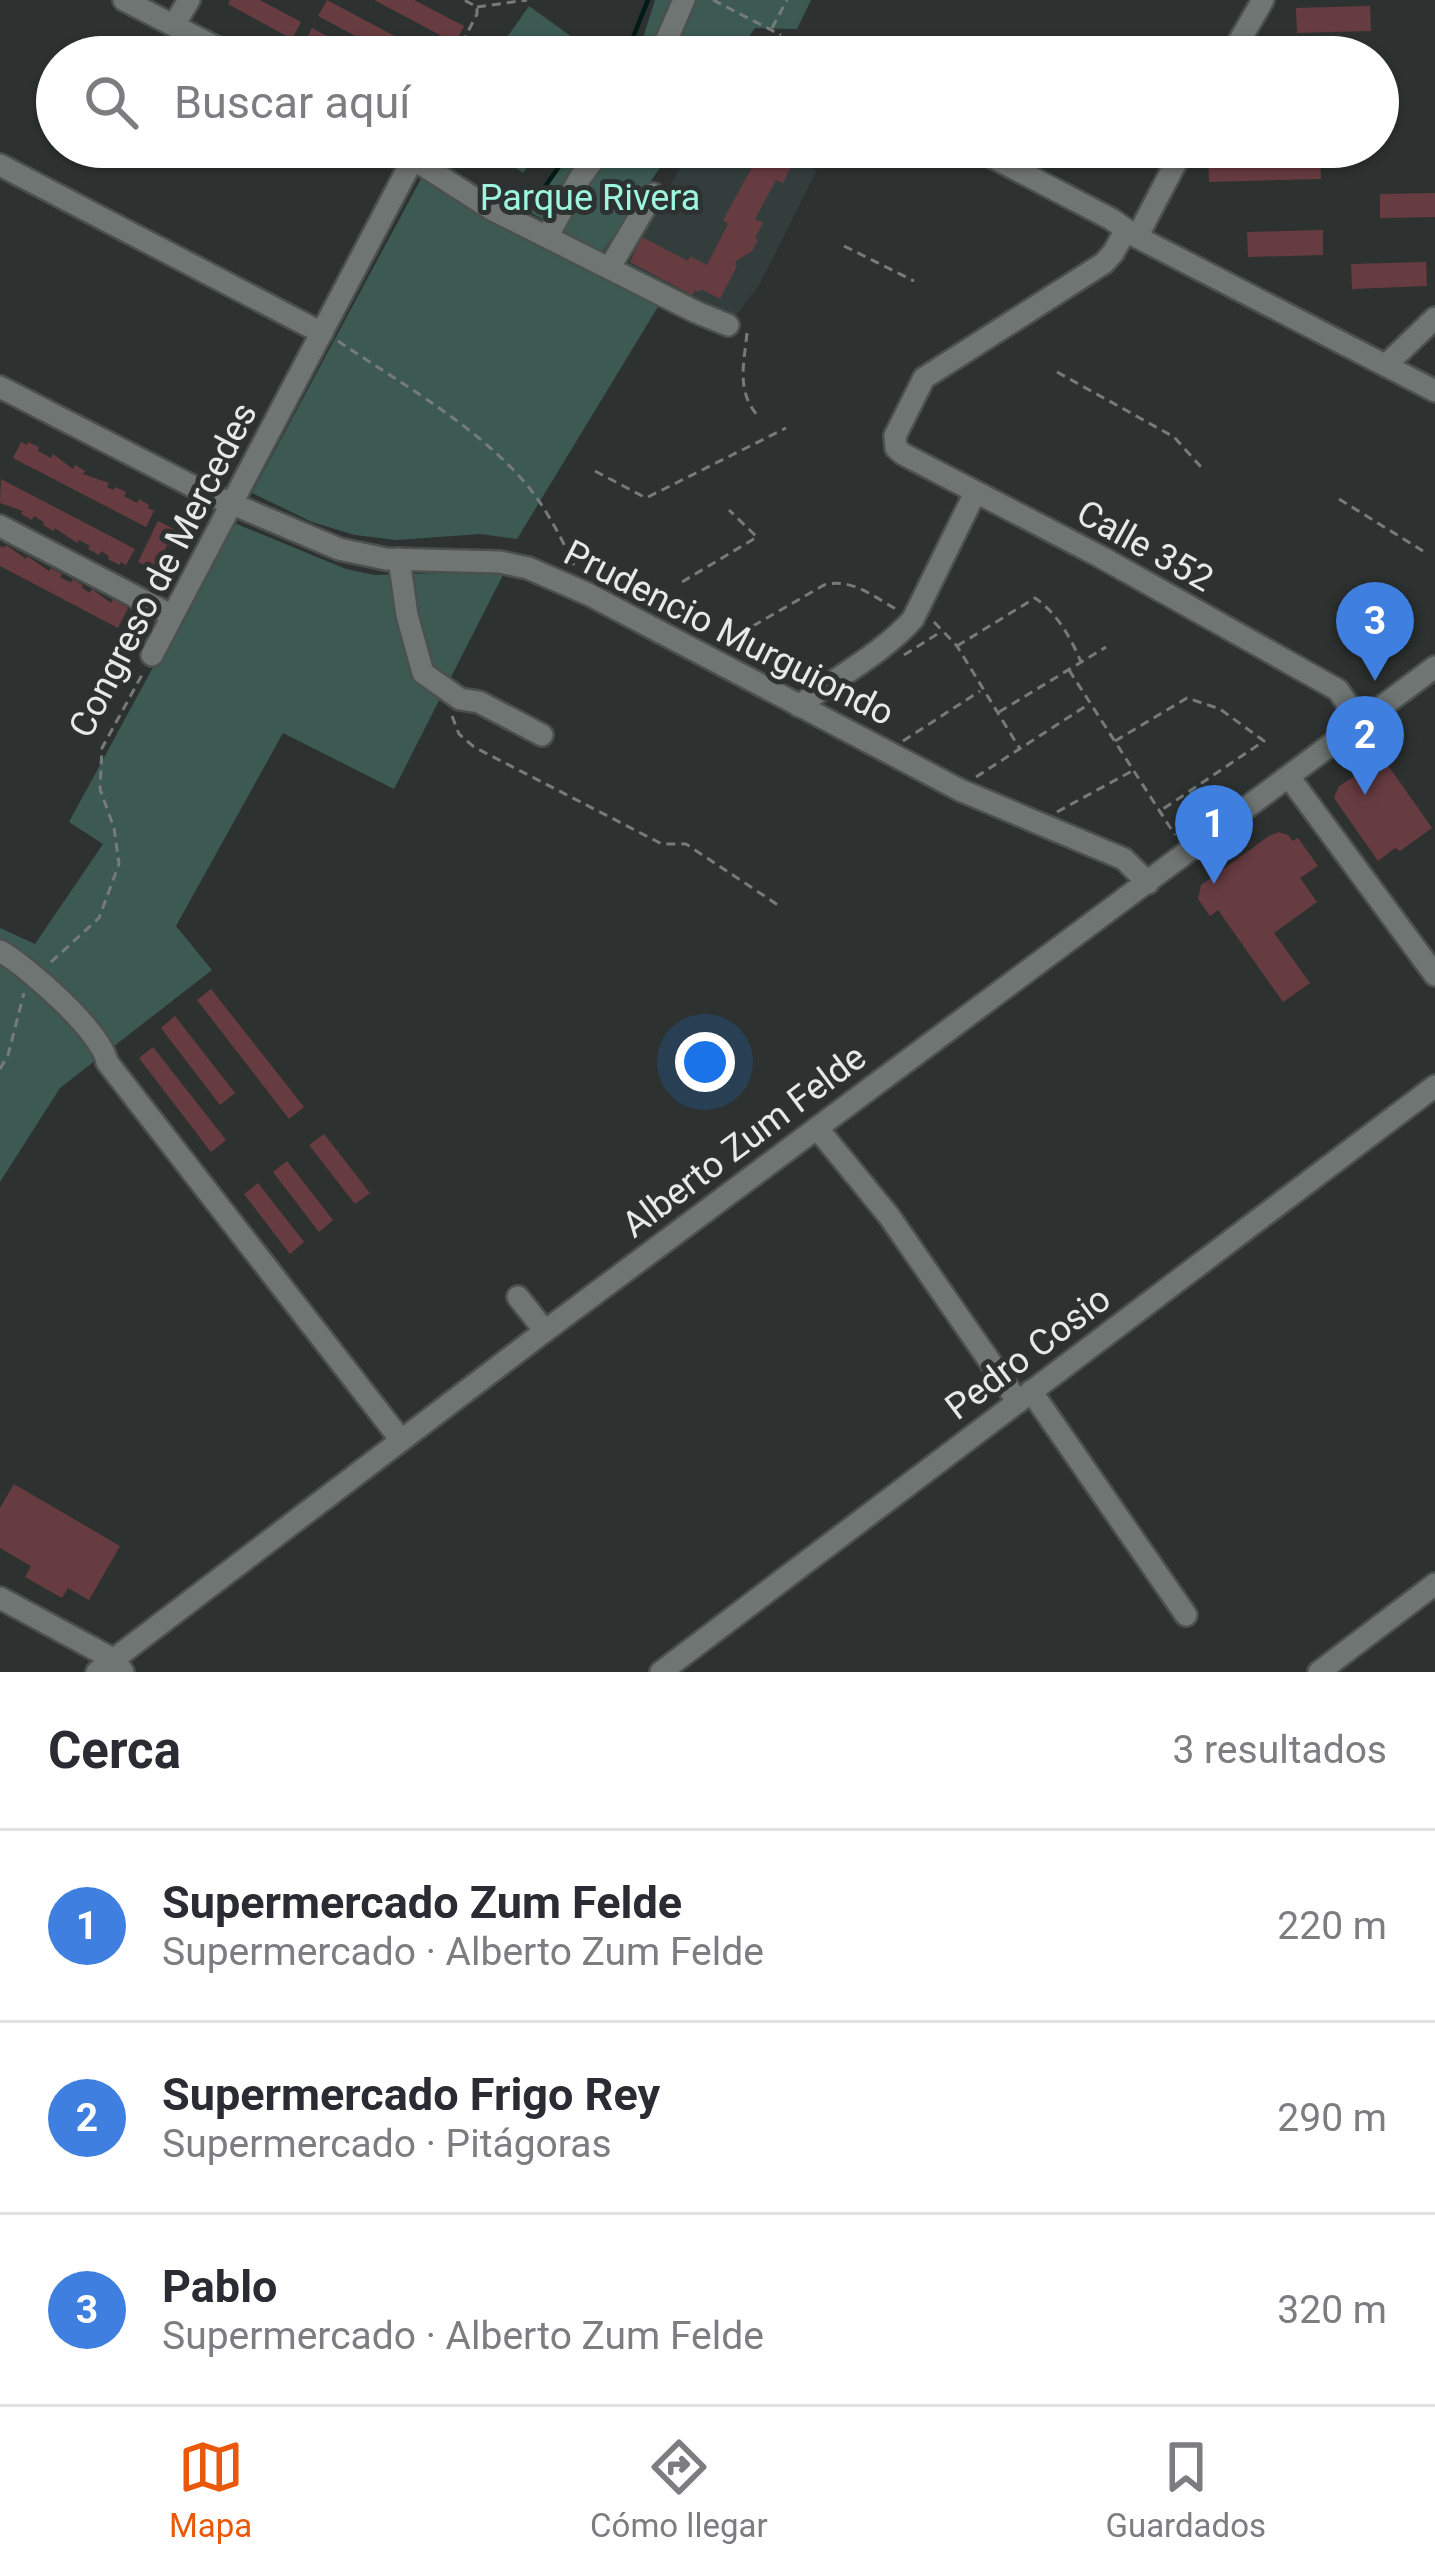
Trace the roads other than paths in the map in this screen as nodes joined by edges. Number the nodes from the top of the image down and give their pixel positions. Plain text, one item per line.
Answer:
1 (124, 0) edge
2 (189, 0) edge
3 (684, 0) edge
4 (1263, 0) edge
5 (174, 25) junction
6 (195, 36) edge
7 (668, 36) edge
8 (1242, 36) edge
9 (0, 165) edge
10 (401, 168) edge
11 (431, 168) edge
12 (587, 168) edge
13 (1013, 168) edge
14 (1171, 168) edge
15 (652, 194) dead end
16 (1131, 233) junction
17 (547, 237) junction
18 (610, 267) junction
19 (1435, 318) edge
20 (728, 325) road end
21 (322, 333) junction
22 (1386, 365) junction
23 (0, 387) edge
24 (1435, 391) edge
25 (975, 494) junction
26 (233, 504) junction
27 (0, 526) edge
28 (399, 559) junction
29 (171, 615) junction
30 (152, 656) road end
31 (1435, 667) edge
32 (800, 706) junction
33 (1360, 723) junction
34 (542, 735) dead end
35 (1289, 777) junction
36 (1148, 883) junction
37 (0, 950) edge
38 (1435, 975) edge
39 (1435, 1086) edge
40 (817, 1128) junction
41 (518, 1297) dead end
42 (545, 1331) junction
43 (1025, 1397) junction
44 (401, 1440) junction
45 (1435, 1584) edge
46 (0, 1598) edge
47 (1186, 1615) dead end
48 (111, 1668) edge
49 (661, 1672) edge
50 (1319, 1672) edge

1 - 5 street
2 - 5 street
3 - 7 street
4 - 8 street
5 - 6 street
9 - 21 street
10 - 21 street, Congreso de Mercedes
11 - 17 street
12 - 17 street
13 - 16 street
14 - 16 street
15 - 18 street
16 - 22 street
16 - 25 street, Calle 352
17 - 18 street
18 - 20 street
19 - 22 street
21 - 26 street, Congreso de Mercedes
22 - 24 street
23 - 26 street, Prudencio Murguiondo
25 - 32 street
25 - 33 street, Calle 352
26 - 28 street, Prudencio Murguiondo
26 - 29 street, Congreso de Mercedes
27 - 29 street
28 - 32 street, Prudencio Murguiondo
28 - 34 street
29 - 30 street, Congreso de Mercedes
31 - 33 street, Alberto Zum Felde
32 - 36 street, Prudencio Murguiondo
33 - 35 street, Alberto Zum Felde
35 - 36 street, Alberto Zum Felde
35 - 38 street
36 - 40 street, Alberto Zum Felde
37 - 44 street
39 - 43 street, Pedro Cosio
40 - 42 street, Alberto Zum Felde
40 - 43 street
41 - 42 street
42 - 44 street, Alberto Zum Felde
43 - 47 street
43 - 49 street, Pedro Cosio
44 - 48 street, Alberto Zum Felde
45 - 50 street
46 - 48 street

